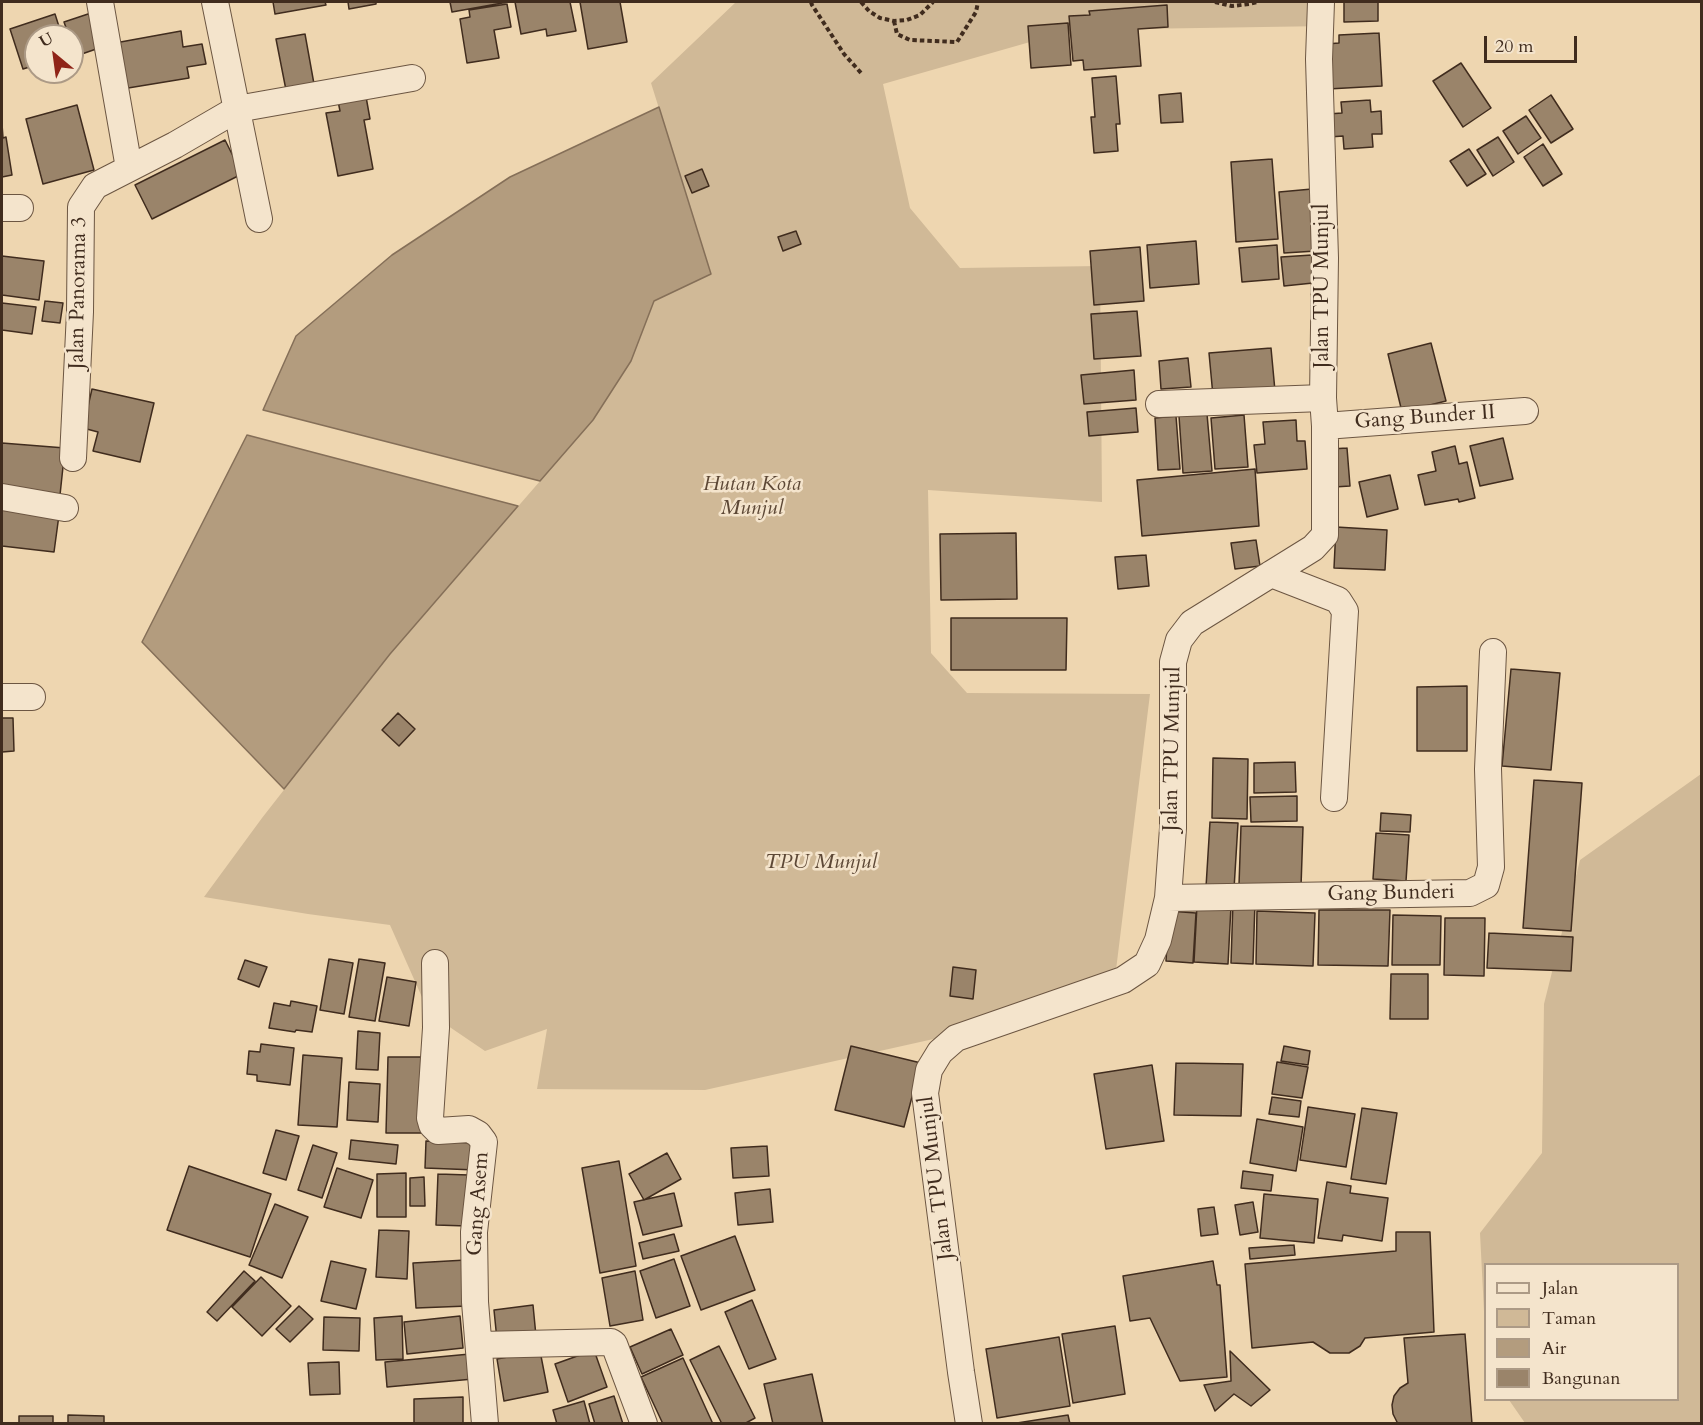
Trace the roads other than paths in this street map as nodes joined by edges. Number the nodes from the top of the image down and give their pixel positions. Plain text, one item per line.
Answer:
1 (100, 2) edge
2 (215, 2) edge
3 (1321, 2) edge
4 (412, 78) dead end
5 (237, 109) junction
6 (129, 168) junction
7 (259, 219) dead end
8 (1323, 398) junction
9 (1159, 404) dead end
10 (1525, 411) dead end
11 (1325, 426) junction
12 (74, 458) dead end
13 (2, 497) edge
14 (64, 507) dead end
15 (1271, 574) junction
16 (1493, 652) dead end
17 (2, 697) edge
18 (32, 697) dead end
19 (1334, 798) dead end
20 (1168, 898) junction
21 (435, 963) dead end
22 (480, 1345) junction
23 (485, 1424) edge
24 (644, 1424) edge
25 (969, 1424) edge

1 - 6 street
2 - 5 street
3 - 8 street, Jalan TPU Munjul
4 - 5 street
5 - 6 street, Jalan Panorama 3
5 - 7 street
6 - 12 street, Jalan Panorama 3
8 - 9 street
8 - 11 street, Jalan TPU Munjul
10 - 11 street, Gang Bunder II
11 - 15 street, Jalan TPU Munjul
13 - 14 street
15 - 19 street
15 - 20 street, Jalan TPU Munjul
16 - 20 street, Gang Bunderi
17 - 18 street
20 - 25 street, Jalan TPU Munjul
21 - 22 street, Gang Asem
22 - 23 street, Gang Asem
22 - 24 street

